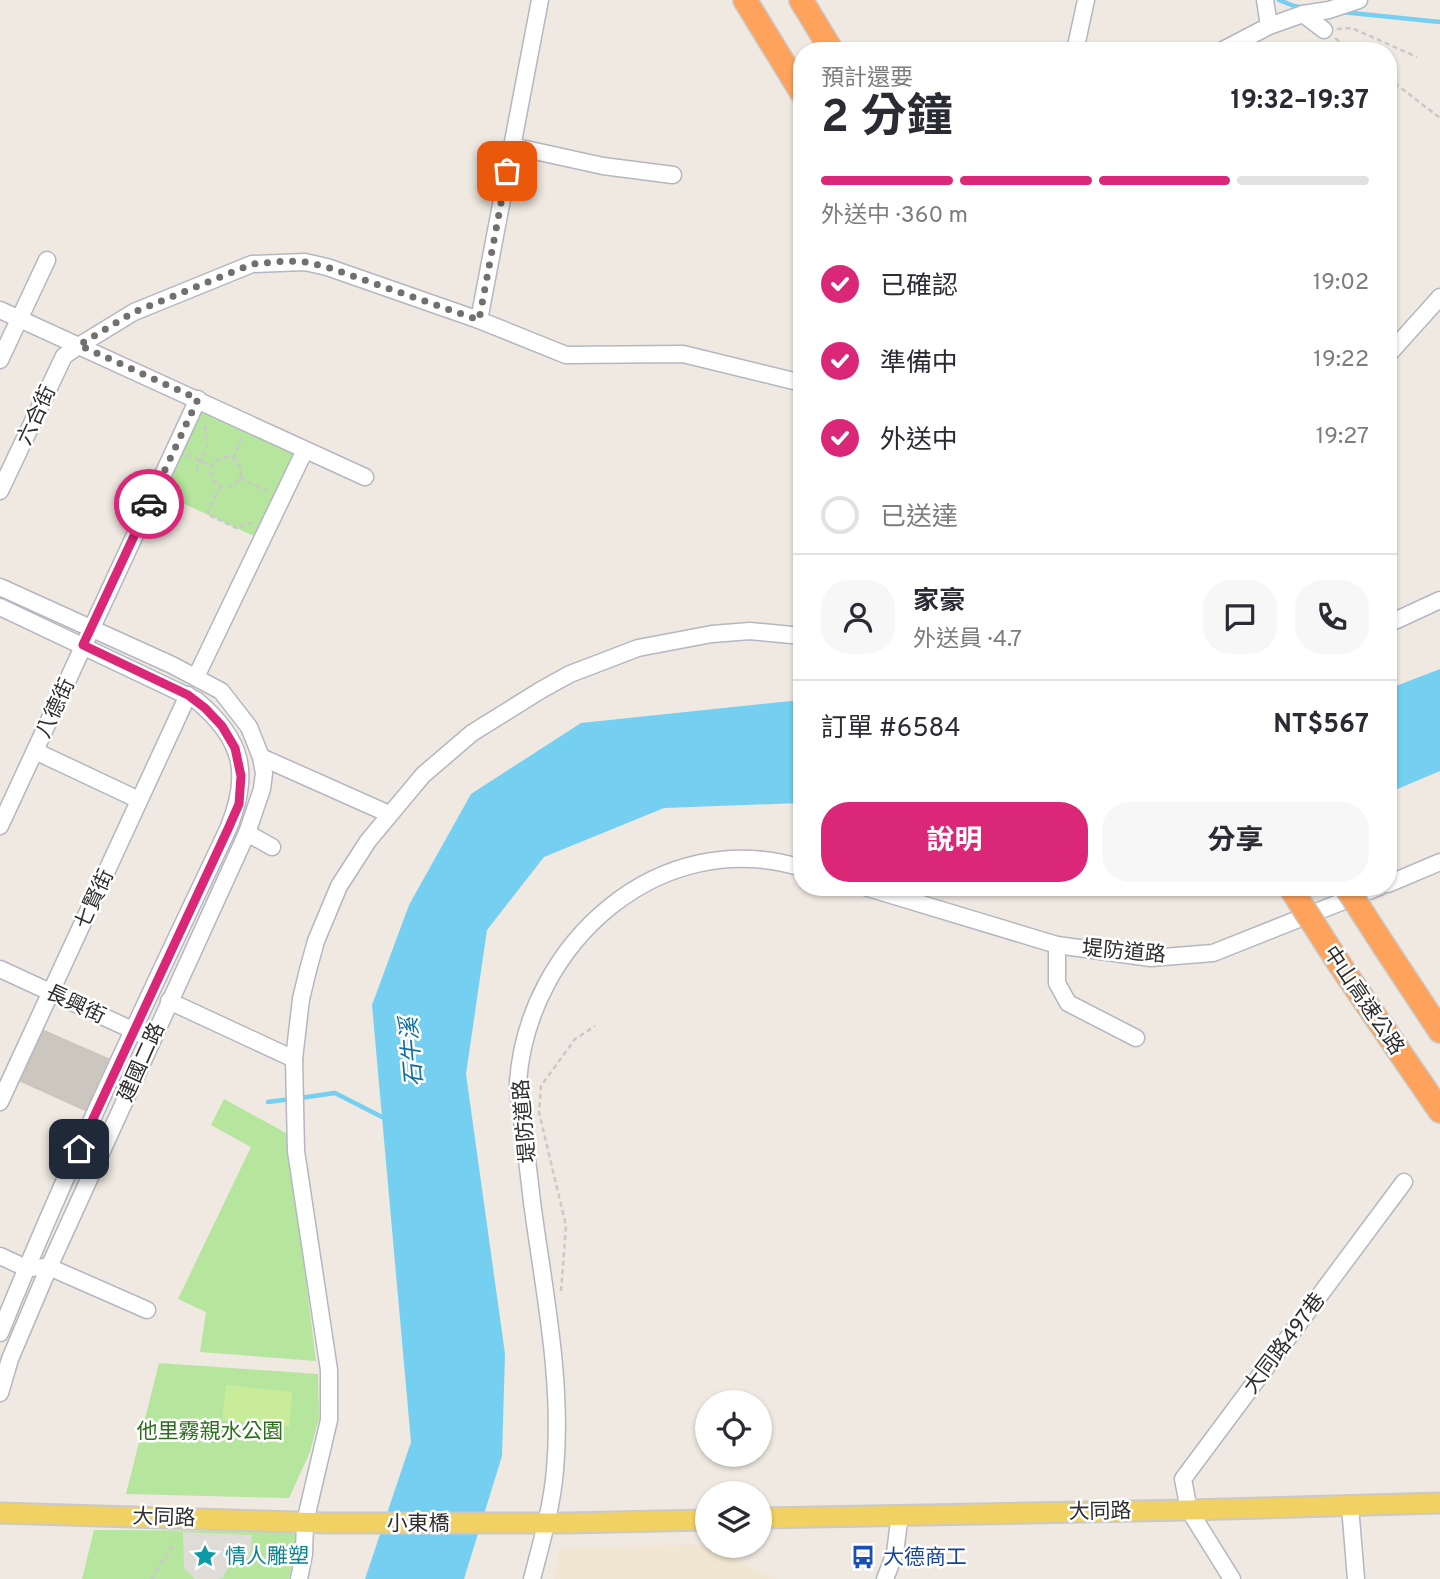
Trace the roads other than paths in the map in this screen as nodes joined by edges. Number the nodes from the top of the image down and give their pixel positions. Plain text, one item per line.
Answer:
1 (540, 0) edge
2 (745, 0) edge
3 (801, 0) edge
4 (1086, 0) edge
5 (1265, 0) edge
6 (1359, 0) edge
7 (1303, 14) junction
8 (1269, 26) junction
9 (1324, 30) road end
10 (827, 42) edge
11 (1078, 42) edge
12 (1238, 42) edge
13 (793, 78) edge
14 (512, 146) junction
15 (673, 176) dead end
16 (47, 260) dead end
17 (1440, 297) edge
18 (0, 310) edge
19 (19, 318) junction
20 (479, 320) junction
21 (79, 345) junction
22 (1397, 345) edge
23 (0, 360) edge
24 (793, 381) edge
25 (198, 399) junction
26 (305, 450) junction
27 (365, 477) dead end
28 (0, 491) edge
29 (0, 587) edge
30 (1440, 600) edge
31 (0, 607) edge
32 (1397, 620) edge
33 (91, 629) junction
34 (793, 635) edge
35 (83, 645) junction
36 (196, 677) junction
37 (188, 695) junction
38 (35, 751) junction
39 (261, 757) junction
40 (139, 800) junction
41 (389, 814) junction
42 (0, 825) edge
43 (247, 833) junction
44 (272, 847) dead end
45 (1440, 862) edge
46 (793, 866) edge
47 (1397, 880) edge
48 (895, 896) edge
49 (1296, 896) edge
50 (1352, 896) edge
51 (1356, 896) edge
52 (1057, 945) junction
53 (0, 970) edge
54 (50, 993) junction
55 (169, 1001) junction
56 (133, 1030) junction
57 (1440, 1031) edge
58 (1136, 1038) dead end
59 (152, 1039) junction
60 (294, 1059) junction
61 (0, 1102) edge
62 (1440, 1111) edge
63 (1404, 1182) dead end
64 (0, 1256) edge
65 (49, 1267) junction
66 (26, 1268) junction
67 (147, 1310) dead end
68 (0, 1333) edge
69 (0, 1393) edge
70 (1440, 1503) edge
71 (1350, 1506) junction
72 (1189, 1510) junction
73 (0, 1513) edge
74 (900, 1514) junction
75 (772, 1518) edge
76 (695, 1520) edge
77 (327, 1523) joint
78 (546, 1523) junction
79 (304, 1525) junction
80 (299, 1579) edge
81 (532, 1579) edge
82 (885, 1579) edge
83 (1232, 1579) edge
84 (1356, 1579) edge

1 - 14 street
2 - 13 highway
3 - 10 highway
4 - 11 street
5 - 8 street
6 - 7 street
7 - 8 street
7 - 9 street
8 - 12 street
14 - 15 street
14 - 20 street
16 - 19 street
17 - 22 street
18 - 19 street
19 - 21 street
19 - 23 street
20 - 21 street, 六合街
20 - 24 street, 六合街
21 - 25 street
21 - 28 street, 六合街
25 - 26 street
25 - 33 street, 八德街
26 - 27 street
26 - 36 street
29 - 33 street, 建國二路
30 - 32 street
31 - 35 street, 建國二路
33 - 35 street, 八德街
33 - 36 street, 建國二路
34 - 41 street
35 - 37 street, 建國二路
35 - 38 street, 八德街
36 - 39 street, 建國二路
37 - 40 street, 七賢街
37 - 56 street, 建國二路
38 - 40 street
38 - 42 street, 八德街
39 - 41 street
39 - 43 street, 建國二路
40 - 54 street, 七賢街
41 - 60 street
43 - 44 street
43 - 55 street, 建國二路
45 - 47 street
46 - 78 street, 堤防道路
48 - 52 street, 堤防道路
49 - 62 highway, 中山高速公路, bridge
50 - 57 highway, bridge
51 - 52 street, 堤防道路
52 - 58 street
53 - 54 street, 長興街
54 - 56 street, 長興街
54 - 61 street, 七賢街
55 - 59 street, 建國二路
55 - 60 street
56 - 59 street, 長興街
56 - 66 street, 建國二路
59 - 65 street, 建國二路
60 - 79 street
63 - 72 street, 大同路497巷
64 - 66 street
65 - 66 street
65 - 67 street
65 - 69 street, 建國二路
66 - 68 street, 建國二路
70 - 71 main road, 大同路
71 - 72 main road, 大同路
71 - 84 street
72 - 74 main road, 大同路
72 - 83 street
73 - 79 main road, 大同路
74 - 75 main road, 大同路
74 - 82 street
76 - 78 main road
77 - 78 main road, 小東橋
77 - 79 main road, 大同路
78 - 81 street, 堤防道路
79 - 80 street

